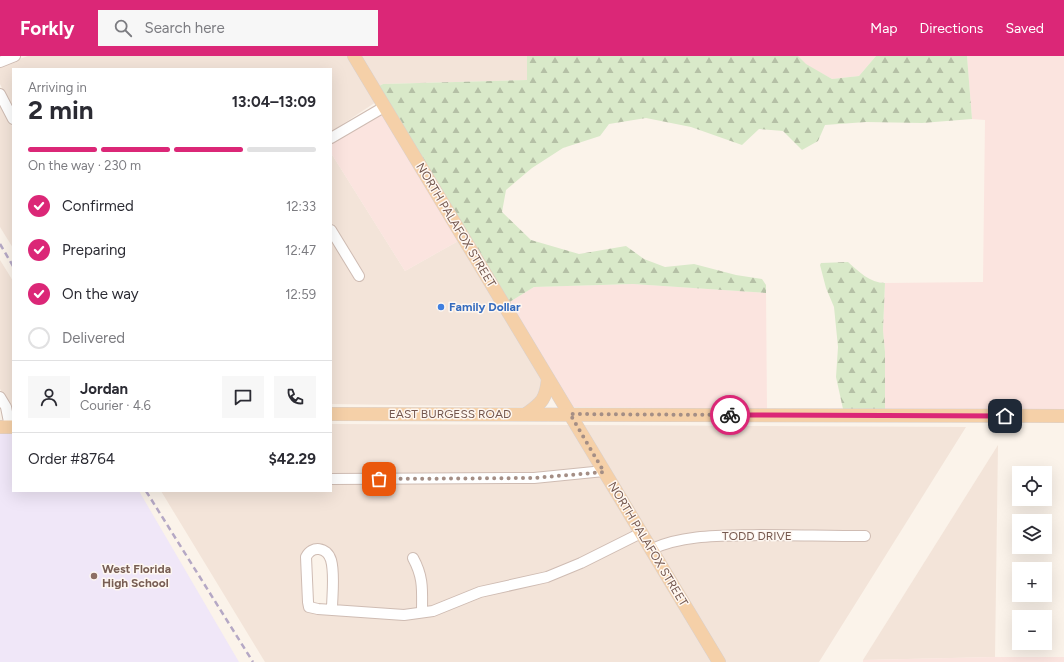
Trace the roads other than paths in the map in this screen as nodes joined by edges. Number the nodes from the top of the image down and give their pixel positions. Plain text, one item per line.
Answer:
1 (15, 56) edge
2 (354, 56) edge
3 (0, 62) edge
4 (0, 94) edge
5 (384, 107) junction
6 (12, 117) edge
7 (332, 137) edge
8 (332, 232) edge
9 (359, 276) dead end
10 (548, 379) junction
11 (0, 398) edge
12 (332, 414) edge
13 (526, 414) junction
14 (570, 414) junction
15 (1064, 416) edge
16 (8, 427) edge
17 (604, 472) junction
18 (332, 479) edge
19 (641, 533) junction
20 (865, 536) dead end
21 (652, 549) junction
22 (413, 558) dead end
23 (332, 610) junction
24 (422, 612) junction
25 (719, 662) edge

1 - 3 street
2 - 5 main road, NORTH PALAFOX STREET
4 - 6 street
5 - 7 street
5 - 10 main road, NORTH PALAFOX STREET
8 - 9 street
10 - 13 main road
10 - 14 main road, NORTH PALAFOX STREET
11 - 16 street
12 - 13 main road, EAST BURGESS ROAD
13 - 14 main road, EAST BURGESS ROAD
14 - 15 main road, EAST BURGESS ROAD
14 - 17 main road, NORTH PALAFOX STREET
17 - 18 street
17 - 19 main road, NORTH PALAFOX STREET
19 - 21 main road, NORTH PALAFOX STREET
19 - 24 street
20 - 21 street, TODD DRIVE
21 - 25 main road, NORTH PALAFOX STREET
22 - 24 street
23 - 23 street
23 - 24 street

